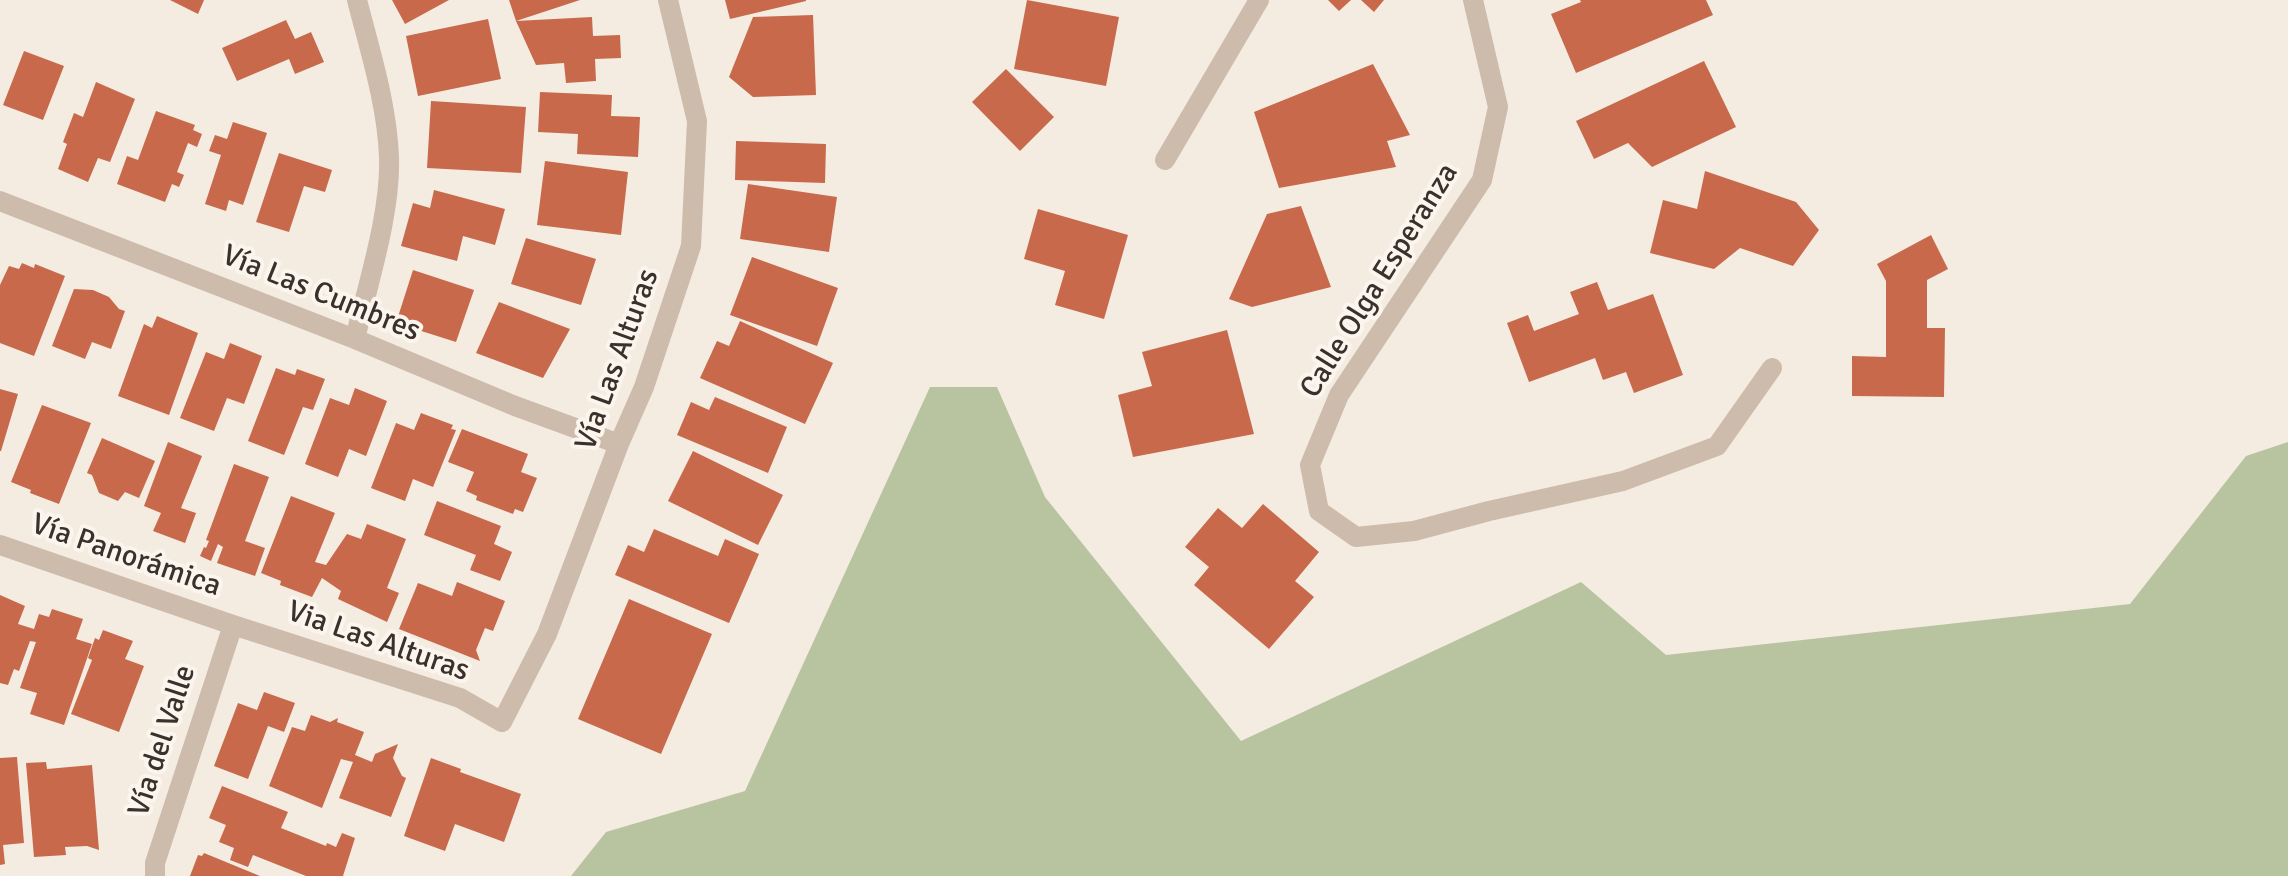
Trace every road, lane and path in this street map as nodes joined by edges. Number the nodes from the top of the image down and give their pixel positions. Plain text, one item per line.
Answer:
1 (357, 0) edge
2 (668, 0) edge
3 (1259, 0) edge
4 (1473, 0) edge
5 (1165, 160) dead end
6 (0, 201) edge
7 (355, 339) junction
8 (1772, 368) dead end
9 (619, 444) junction
10 (0, 545) edge
11 (233, 625) junction
12 (502, 722) joint
13 (155, 876) edge

1 - 7 street
2 - 9 street, Vía Las Alturas
3 - 5 street
4 - 8 street, Calle Olga Esperanza
6 - 7 street, Vía Las Cumbres
7 - 9 street, Vía Las Cumbres
9 - 12 street, Vía Las Alturas
10 - 11 street, Vía Panorámica
11 - 12 street, Via Las Alturas
11 - 13 street, Vía del Valle

